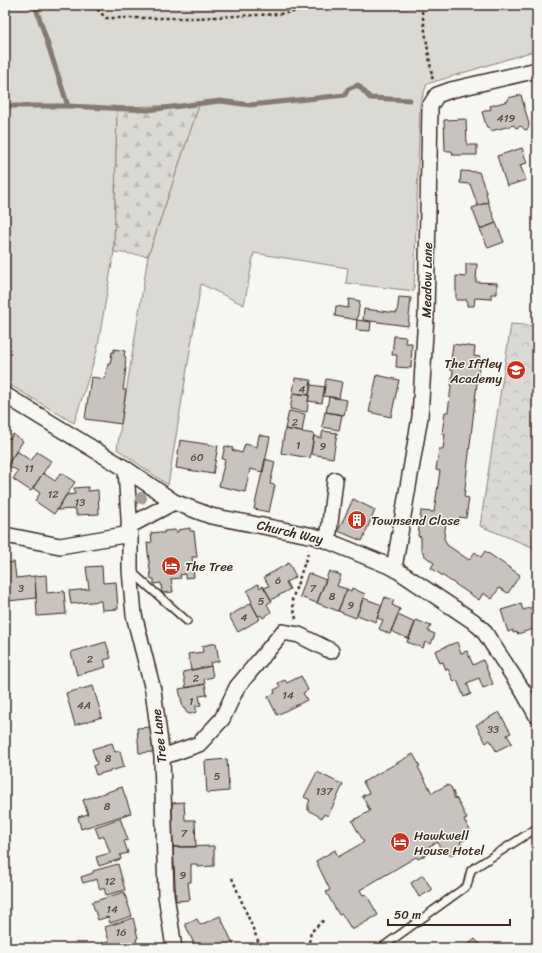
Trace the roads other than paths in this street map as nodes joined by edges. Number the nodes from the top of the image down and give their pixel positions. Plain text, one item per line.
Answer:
1 (537, 70) edge
2 (5, 395) edge
3 (126, 469) junction
4 (335, 480) dead end
5 (174, 502) junction
6 (130, 530) junction
7 (5, 535) edge
8 (328, 541) junction
9 (394, 568) junction
10 (130, 570) junction
11 (187, 621) dead end
12 (331, 651) dead end
13 (533, 699) edge
14 (537, 716) edge
15 (162, 757) junction
16 (537, 828) edge
17 (174, 948) edge
18 (381, 948) edge

1 - 9 street, Meadow Lane
2 - 3 street, Church Way
3 - 5 street, Church Way
3 - 6 street, Tree Lane
4 - 8 street
5 - 6 street
5 - 8 street, Church Way
6 - 7 street
6 - 10 street, Tree Lane
8 - 9 street, Church Way
9 - 13 street, Church Way
10 - 11 lane
10 - 15 street, Tree Lane
12 - 15 street
13 - 14 street, Church Way
15 - 17 street, Tree Lane
16 - 18 lane

